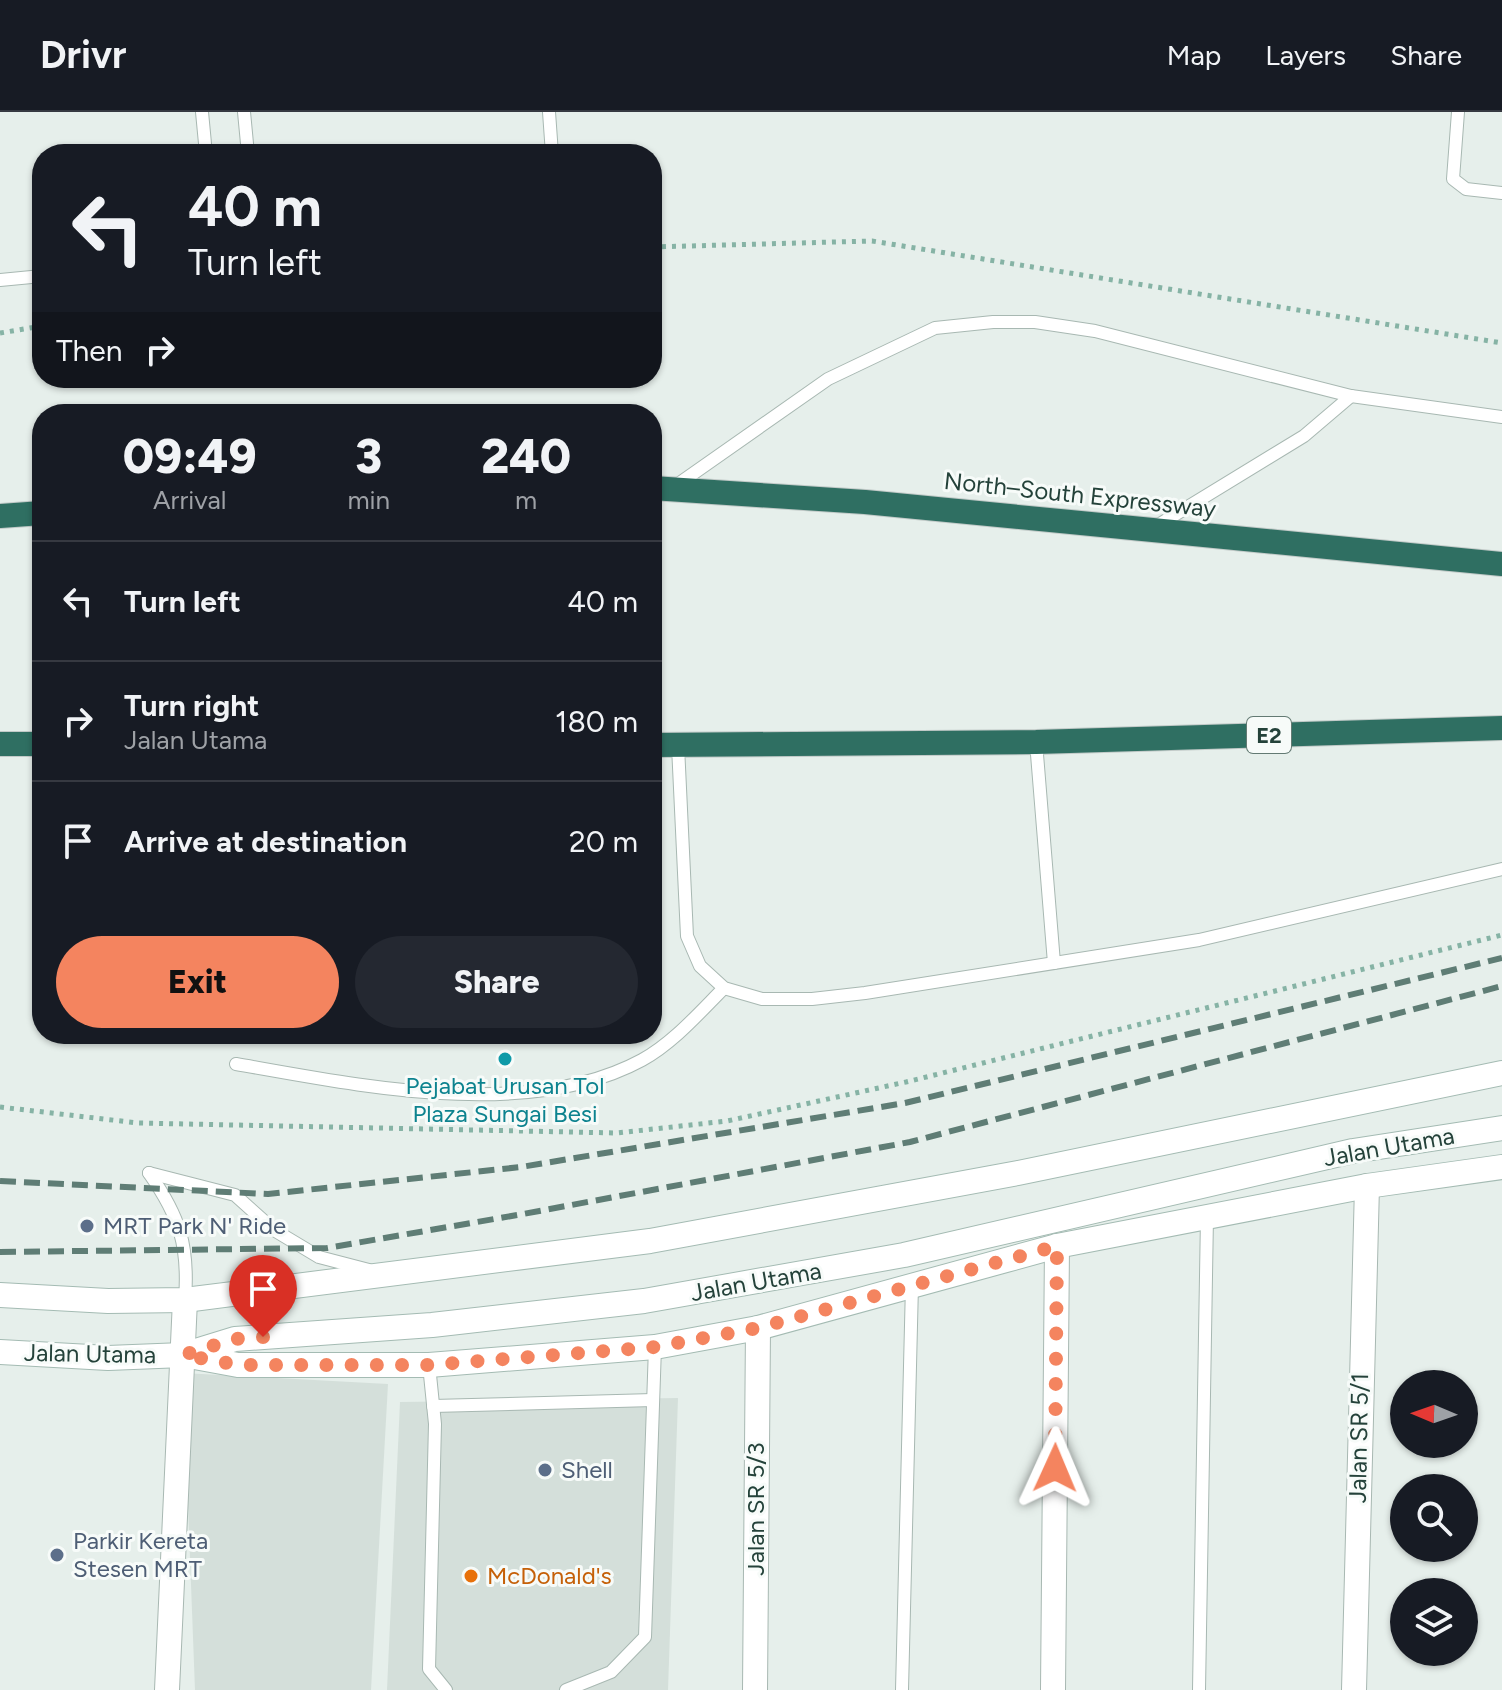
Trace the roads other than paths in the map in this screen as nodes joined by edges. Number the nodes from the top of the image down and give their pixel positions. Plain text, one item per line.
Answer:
1 (202, 112) edge
2 (244, 112) edge
3 (549, 112) edge
4 (1458, 112) edge
5 (205, 144) edge
6 (247, 144) edge
7 (551, 144) edge
8 (1502, 193) edge
9 (32, 277) edge
10 (0, 280) edge
11 (1351, 396) junction
12 (1502, 417) edge
13 (662, 488) edge
14 (32, 514) edge
15 (0, 516) edge
16 (1148, 530) junction
17 (1502, 564) edge
18 (1502, 728) edge
19 (1036, 742) junction
20 (0, 744) edge
21 (32, 744) edge
22 (662, 745) edge
23 (678, 746) junction
24 (1502, 869) edge
25 (1054, 963) junction
26 (724, 988) junction
27 (662, 1043) edge
28 (661, 1044) edge
29 (236, 1064) dead end
30 (1502, 1073) edge
31 (1502, 1128) edge
32 (1502, 1167) edge
33 (1367, 1186) junction
34 (1207, 1217) junction
35 (1057, 1246) junction
36 (383, 1274) junction
37 (912, 1283) junction
38 (0, 1295) edge
39 (185, 1300) junction
40 (758, 1328) junction
41 (655, 1347) junction
42 (0, 1352) edge
43 (183, 1355) junction
44 (429, 1365) junction
45 (653, 1400) junction
46 (433, 1406) junction
47 (167, 1690) edge
48 (446, 1690) edge
49 (566, 1690) edge
50 (755, 1690) edge
51 (902, 1690) edge
52 (1053, 1690) edge
53 (1199, 1690) edge
54 (1354, 1690) edge

1 - 5 lane
2 - 6 lane
3 - 7 lane
4 - 8 lane
9 - 10 lane
11 - 12 lane
11 - 13 lane
11 - 16 lane
13 - 16 highway, North–South Expressway
14 - 15 highway
16 - 17 highway, North–South Expressway
18 - 19 highway, E2
19 - 23 highway, E2
19 - 25 lane
20 - 21 highway
22 - 23 highway, E2
23 - 26 lane
24 - 25 lane
25 - 26 lane
26 - 27 lane
28 - 29 lane
30 - 36 street, Jalan Utama
31 - 43 street, Jalan Utama
32 - 33 street
33 - 34 street
33 - 54 street, Jalan SR 5/1
34 - 35 street
34 - 53 lane
35 - 37 street
35 - 52 street
36 - 39 street, Jalan Utama
36 - 39 lane
37 - 40 street
37 - 51 lane
38 - 39 street, Jalan Utama
39 - 43 street
40 - 41 street
40 - 50 street, Jalan SR 5/3
41 - 44 street
41 - 45 lane
42 - 43 street, Jalan Utama
43 - 44 street
43 - 47 street
44 - 46 lane
45 - 46 lane
45 - 49 lane
46 - 48 lane

